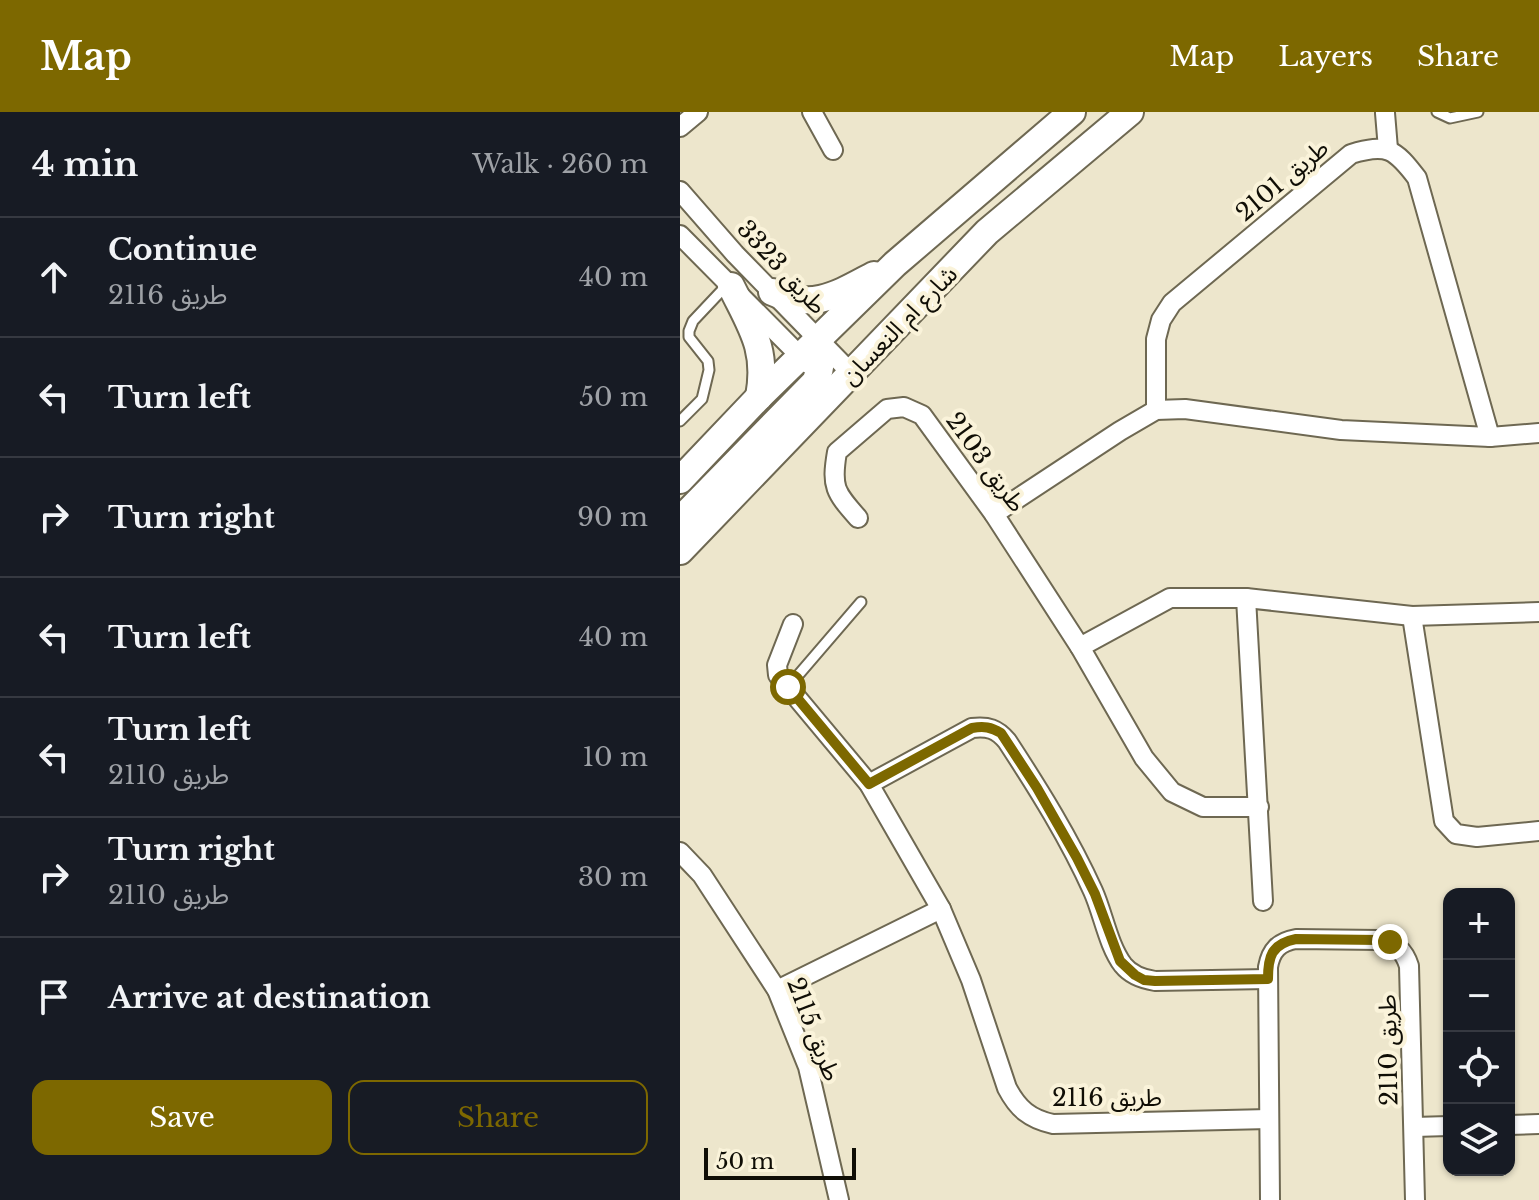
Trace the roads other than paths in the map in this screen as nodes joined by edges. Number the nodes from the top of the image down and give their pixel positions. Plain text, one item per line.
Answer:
1 (698, 112) edge
2 (812, 112) edge
3 (1072, 112) edge
4 (1130, 112) edge
5 (1437, 112) edge
6 (1478, 112) edge
7 (1385, 113) edge
8 (680, 127) edge
9 (1388, 149) junction
10 (833, 150) dead end
11 (680, 191) edge
12 (680, 235) edge
13 (895, 264) junction
14 (730, 285) junction
15 (772, 292) junction
16 (825, 368) junction
17 (759, 397) junction
18 (1156, 410) junction
19 (680, 421) edge
20 (1539, 433) edge
21 (1490, 437) junction
22 (680, 480) edge
23 (994, 514) junction
24 (858, 518) dead end
25 (680, 520) edge
26 (680, 551) edge
27 (1246, 598) junction
28 (861, 602) dead end
29 (1539, 612) edge
30 (1412, 616) junction
31 (793, 624) dead end
32 (1080, 647) junction
33 (788, 687) junction
34 (869, 784) junction
35 (1259, 807) junction
36 (1539, 831) edge
37 (680, 852) edge
38 (1263, 901) dead end
39 (941, 909) junction
40 (1268, 979) junction
41 (777, 990) junction
42 (1269, 1119) junction
43 (1539, 1124) edge
44 (1515, 1125) edge
45 (1443, 1126) edge
46 (1414, 1127) junction
47 (839, 1200) edge
48 (1270, 1200) edge
49 (1415, 1200) edge

1 - 8 street
2 - 10 street
3 - 13 main road, شارع ام النعسان
4 - 16 main road, شارع ام النعسان
5 - 6 lane
7 - 9 street
9 - 18 street, طريق 2101
9 - 21 street
11 - 15 street, طريق 3323
12 - 14 street, طريق 3323
13 - 15 main road
13 - 16 main road, شارع ام النعسان
14 - 16 street, طريق 3323
14 - 17 main road
14 - 19 lane
15 - 16 street, طريق 3323
16 - 17 main road, شارع ام النعسان
16 - 25 main road
16 - 26 main road, شارع ام النعسان
17 - 22 main road, شارع ام النعسان
18 - 21 street
18 - 23 street
20 - 21 street
23 - 24 street, طريق 2103
23 - 32 street, طريق 2103
27 - 30 street
27 - 32 street
27 - 35 street
28 - 33 lane
29 - 30 street
30 - 36 street
31 - 33 street
32 - 35 street, طريق 2103
33 - 34 street, طريق 2116
34 - 39 street, طريق 2116
34 - 40 street
35 - 38 street
37 - 41 street, طريق 2115
39 - 41 street
39 - 42 street, طريق 2116
40 - 42 street, طريق 2110
40 - 46 street, طريق 2110
41 - 47 street, طريق 2115
42 - 48 street, طريق 2110
43 - 44 street
45 - 46 street
46 - 49 street, طريق 2110

